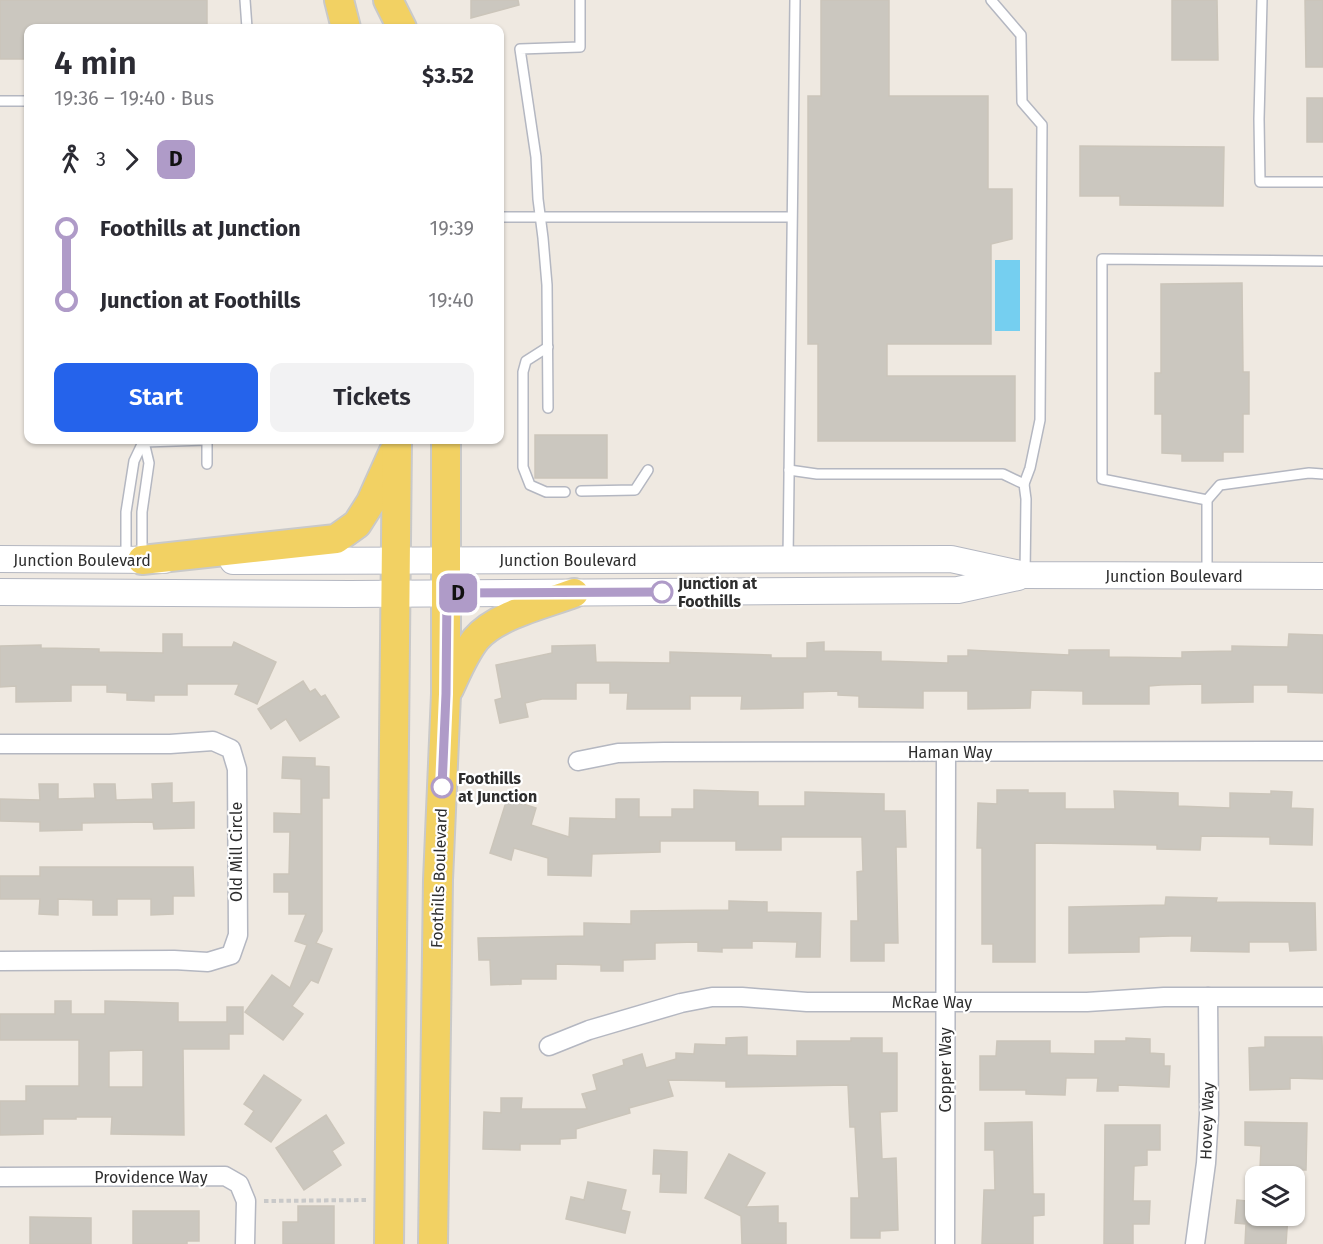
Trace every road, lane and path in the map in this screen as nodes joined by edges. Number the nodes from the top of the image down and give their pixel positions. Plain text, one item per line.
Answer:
1 (245, 0) edge
2 (339, 0) edge
3 (388, 0) edge
4 (405, 0) edge
5 (580, 0) edge
6 (795, 0) edge
7 (991, 0) edge
8 (1262, 0) edge
9 (247, 24) edge
10 (345, 24) edge
11 (400, 24) edge
12 (408, 24) edge
13 (0, 101) edge
14 (24, 101) edge
15 (1323, 182) edge
16 (504, 217) edge
17 (541, 217) junction
18 (791, 217) junction
19 (1323, 261) edge
20 (548, 347) junction
21 (548, 408) dead end
22 (142, 444) edge
23 (145, 444) edge
24 (207, 444) edge
25 (396, 444) edge
26 (397, 444) edge
27 (446, 444) edge
28 (207, 464) dead end
29 (648, 470) dead end
30 (789, 470) junction
31 (1323, 474) edge
32 (1024, 484) junction
33 (581, 491) dead end
34 (565, 492) dead end
35 (1207, 500) junction
36 (0, 559) edge
37 (788, 559) junction
38 (134, 560) junction
39 (397, 561) junction
40 (447, 561) junction
41 (1025, 575) junction
42 (1208, 576) junction
43 (1323, 576) edge
44 (0, 592) edge
45 (574, 592) junction
46 (447, 593) junction
47 (397, 594) junction
48 (446, 694) junction
49 (0, 744) edge
50 (1323, 751) edge
51 (946, 752) junction
52 (578, 761) dead end
53 (0, 961) edge
54 (1323, 997) edge
55 (1208, 998) junction
56 (945, 1002) junction
57 (549, 1046) dead end
58 (0, 1177) edge
59 (389, 1200) junction
60 (246, 1201) junction
61 (245, 1244) edge
62 (389, 1244) edge
63 (433, 1244) edge
64 (945, 1244) edge
65 (1195, 1244) edge

1 - 9 lane
2 - 10 main road
3 - 11 main road
4 - 12 main road
5 - 17 lane
6 - 18 lane
7 - 32 lane
8 - 15 lane
13 - 14 lane
16 - 17 lane
17 - 18 lane
17 - 20 lane
18 - 30 lane
19 - 35 lane
20 - 21 lane
20 - 34 lane
22 - 38 lane
23 - 38 lane
24 - 28 lane
25 - 38 main road
26 - 39 main road
27 - 40 main road, Foothills Boulevard
29 - 33 lane
30 - 32 lane
30 - 37 lane
31 - 35 lane
32 - 41 lane
35 - 42 lane
36 - 38 main road, Junction Boulevard
37 - 40 main road, Junction Boulevard
37 - 41 main road, Junction Boulevard
38 - 39 main road, Junction Boulevard
39 - 40 main road, Junction Boulevard
39 - 47 main road
40 - 46 main road, Foothills Boulevard
41 - 42 main road, Junction Boulevard
41 - 45 main road, Junction Boulevard
42 - 43 main road, Junction Boulevard
44 - 47 main road, Junction Boulevard
45 - 46 main road, Junction Boulevard
45 - 48 main road
46 - 47 main road, Junction Boulevard
46 - 48 main road, Foothills Boulevard
47 - 59 main road
48 - 63 main road, Foothills Boulevard
49 - 53 street, Old Mill Circle
50 - 51 street, Haman Way
51 - 52 street, Haman Way
51 - 56 street, Copper Way
54 - 55 street, McRae Way
55 - 56 street, McRae Way
55 - 65 street, Hovey Way
56 - 57 street, McRae Way
56 - 64 street, Copper Way
58 - 60 street, Providence Way
59 - 60 path
59 - 62 main road
60 - 61 street

